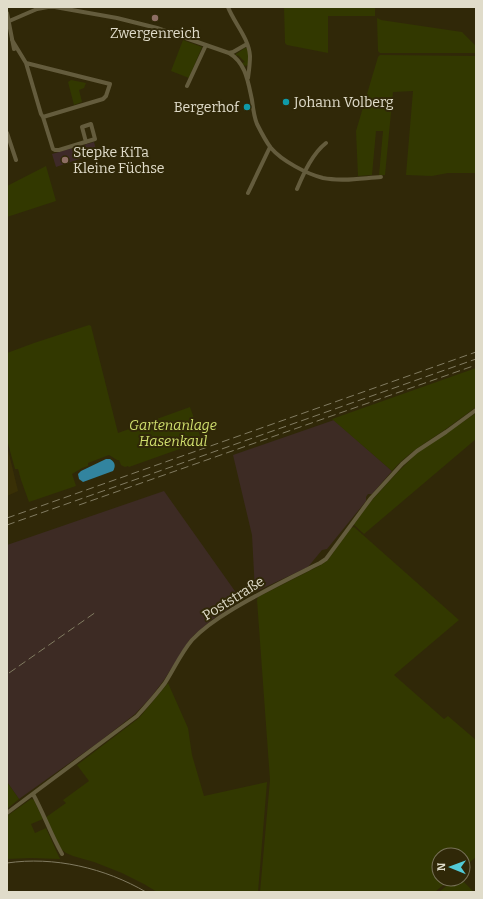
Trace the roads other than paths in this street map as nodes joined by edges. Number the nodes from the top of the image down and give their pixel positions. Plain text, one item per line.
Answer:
1 (48, 7) edge
2 (229, 7) edge
3 (7, 13) edge
4 (8, 22) edge
5 (12, 40) junction
6 (247, 44) junction
7 (206, 45) junction
8 (14, 49) dead end
9 (229, 53) junction
10 (26, 63) junction
11 (248, 80) junction
12 (187, 86) dead end
13 (43, 117) junction
14 (7, 133) edge
15 (86, 142) dead end
16 (326, 143) dead end
17 (270, 147) junction
18 (16, 160) dead end
19 (304, 171) junction
20 (381, 177) dead end
21 (297, 189) dead end
22 (248, 193) dead end
23 (476, 410) edge
24 (33, 794) junction
25 (7, 813) edge
26 (62, 854) dead end

1 - 4 street
1 - 7 street
2 - 6 street
3 - 4 street
4 - 5 street
5 - 8 street
5 - 10 street
6 - 9 street
6 - 11 street
7 - 9 street
7 - 12 street
9 - 11 street
10 - 13 street
10 - 13 street
11 - 17 street
13 - 15 street
14 - 18 street
16 - 19 street
17 - 19 street
17 - 22 street
19 - 20 street
19 - 21 street
23 - 24 street, Poststraße
24 - 25 street, Poststraße
24 - 26 street

